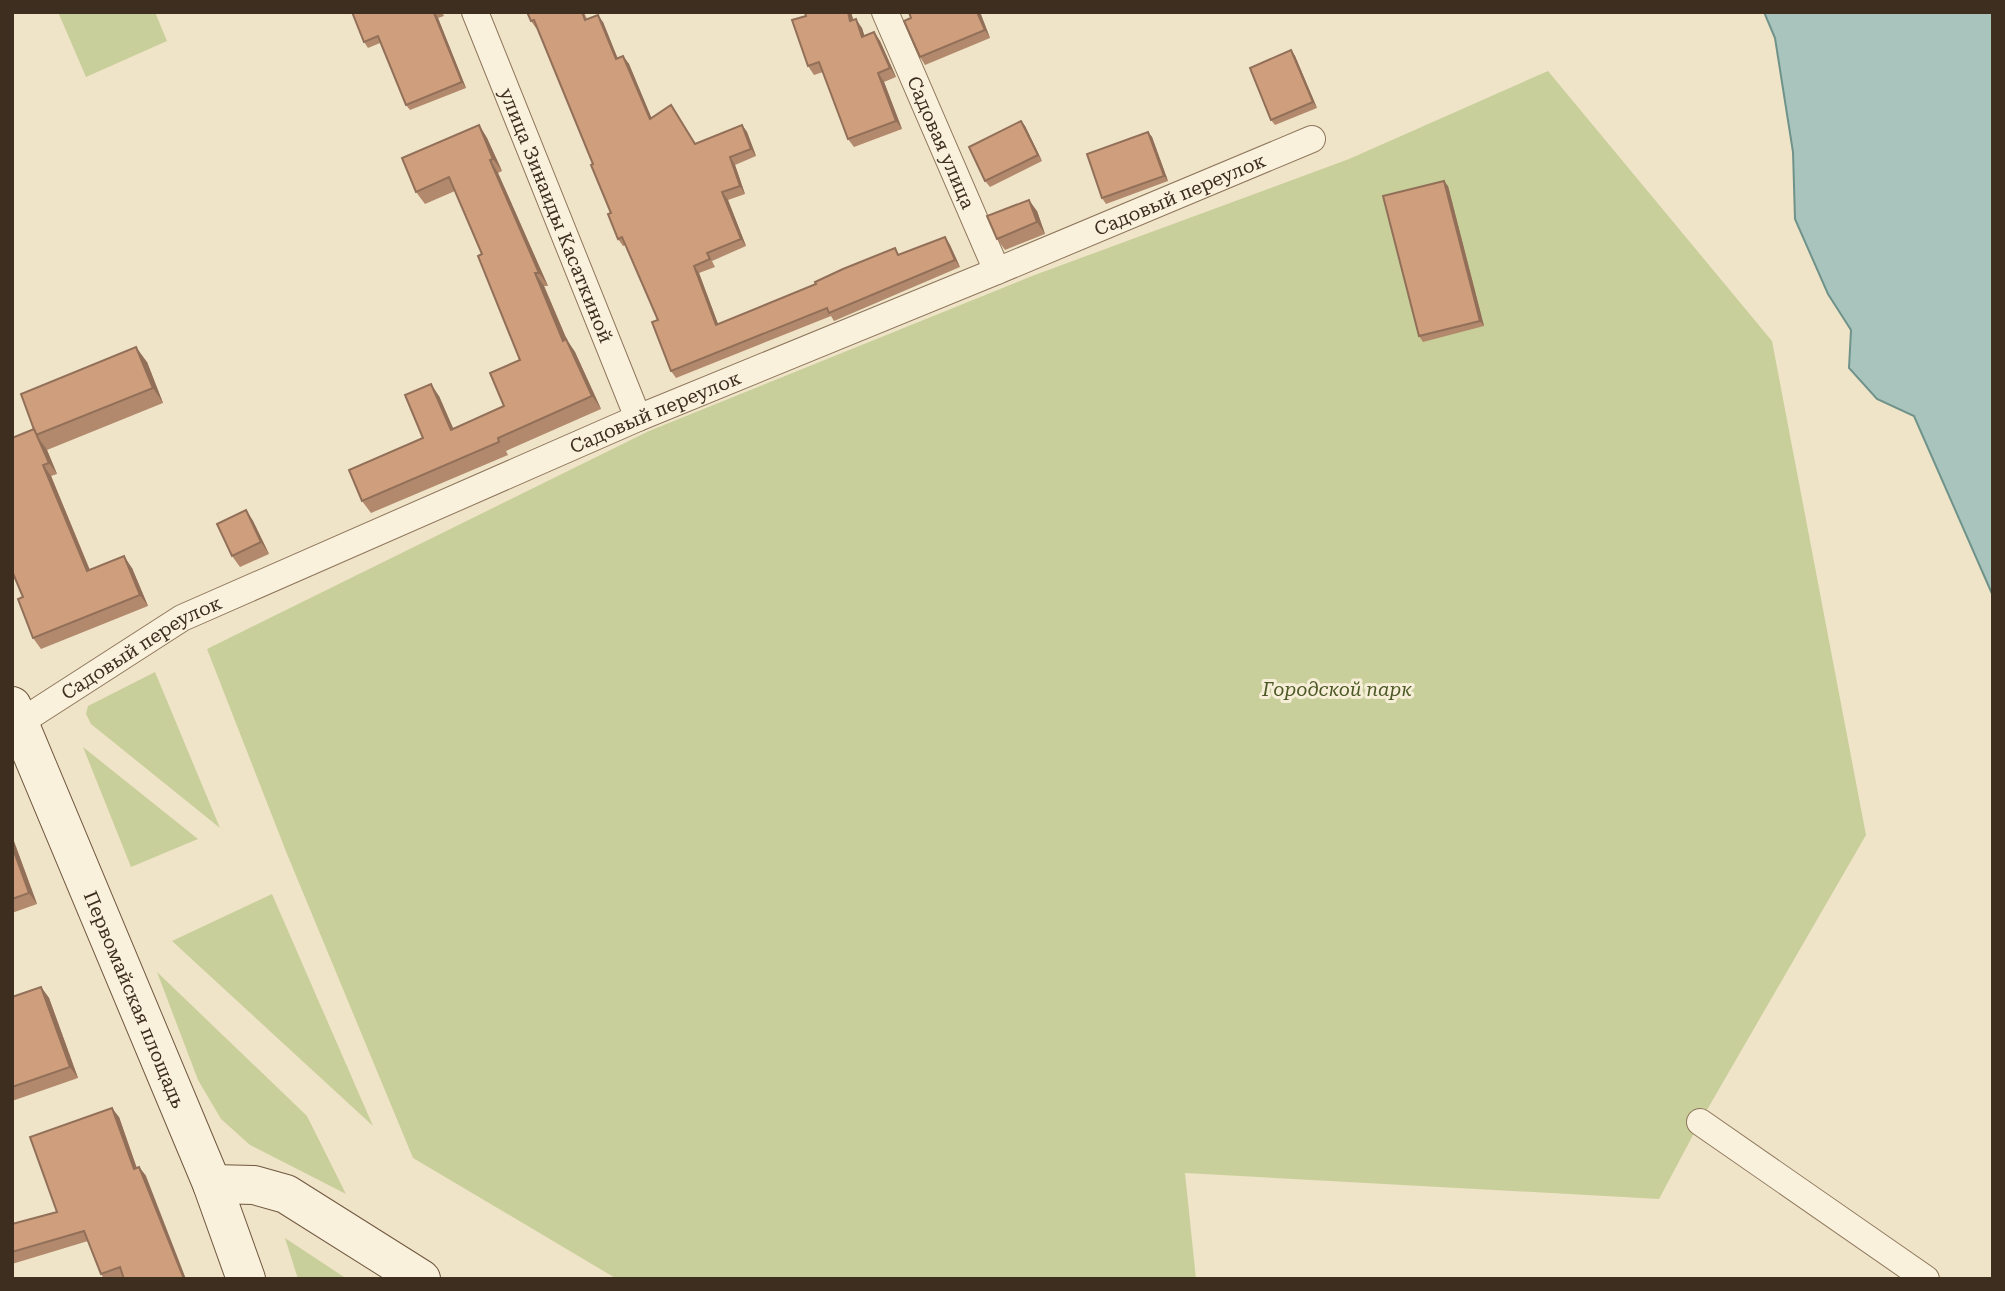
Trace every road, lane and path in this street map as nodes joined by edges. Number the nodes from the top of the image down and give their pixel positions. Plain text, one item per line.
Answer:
1 (475, 12) edge
2 (886, 12) edge
3 (1312, 139) dead end
4 (997, 271) junction
5 (638, 418) junction
6 (14, 718) edge
7 (1700, 1122) dead end
8 (212, 1185) junction
9 (246, 1279) edge
10 (421, 1279) edge
11 (1926, 1279) edge

1 - 5 street, улица Зинаиды Касаткиной
2 - 4 street, Садовая улица
3 - 4 street, Садовый переулок
4 - 5 street, Садовый переулок
5 - 6 street, Садовый переулок
6 - 8 main road, Первомайская площадь
7 - 11 street
8 - 9 main road, Первомайская площадь
8 - 10 main road

